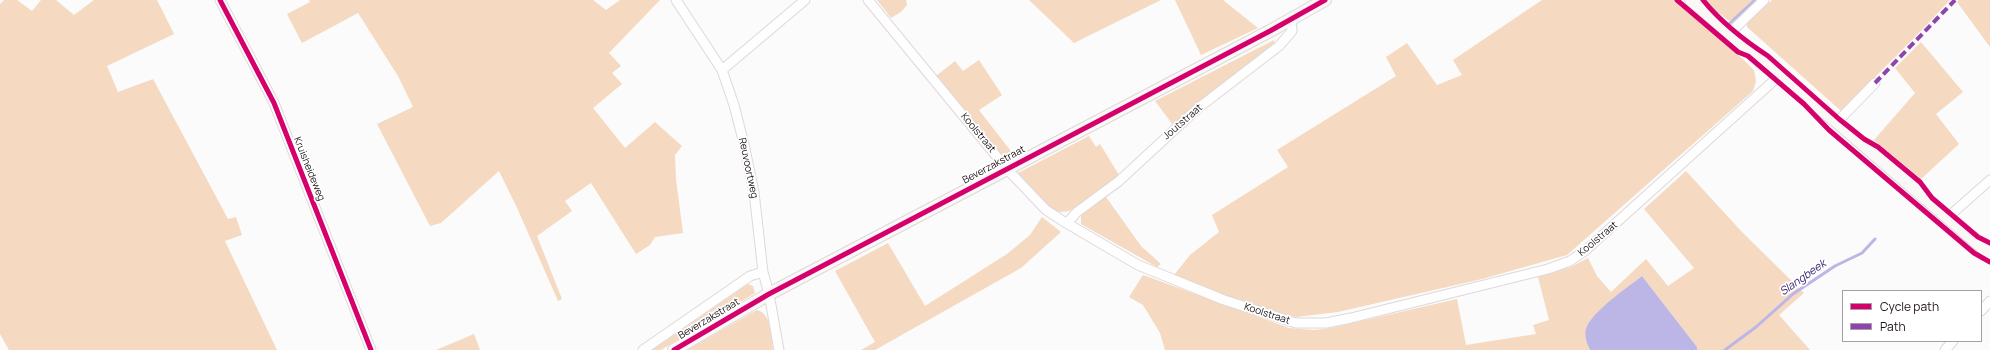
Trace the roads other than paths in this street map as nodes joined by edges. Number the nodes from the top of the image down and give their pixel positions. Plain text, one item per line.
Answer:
1 (220, 0) edge
2 (676, 0) edge
3 (804, 0) edge
4 (868, 0) edge
5 (1325, 0) edge
6 (1691, 0) edge
7 (1764, 0) edge
8 (1291, 19) junction
9 (1730, 33) junction
10 (722, 70) junction
11 (1780, 76) junction
12 (1875, 83) dead end
13 (1837, 122) junction
14 (1007, 169) junction
15 (1990, 180) edge
16 (1948, 218) junction
17 (1066, 223) junction
18 (1990, 254) edge
19 (763, 272) junction
20 (769, 294) junction
21 (1990, 301) edge
22 (1982, 310) edge
23 (1952, 342) edge
24 (371, 350) edge
25 (643, 350) edge
26 (674, 350) edge
27 (779, 350) edge
28 (1945, 350) edge

1 - 24 street, Kruisheideweg
2 - 10 street, Reuvoortweg
3 - 10 street
4 - 14 street, Koolstraat
5 - 8 street, Beverzakstraat
6 - 9 street
7 - 9 street
8 - 14 street, Beverzakstraat
8 - 17 street, Joutstraat
9 - 11 street
10 - 19 street, Reuvoortweg
11 - 13 street
11 - 17 street, Koolstraat
12 - 13 street
13 - 16 street
14 - 17 street, Koolstraat
14 - 20 street, Beverzakstraat
15 - 16 street
16 - 18 street
19 - 20 street, Reuvoortweg
19 - 25 street, Beverzakstraat
20 - 26 street, Beverzakstraat
20 - 27 street, Reuvoortweg
21 - 22 street
23 - 28 street

